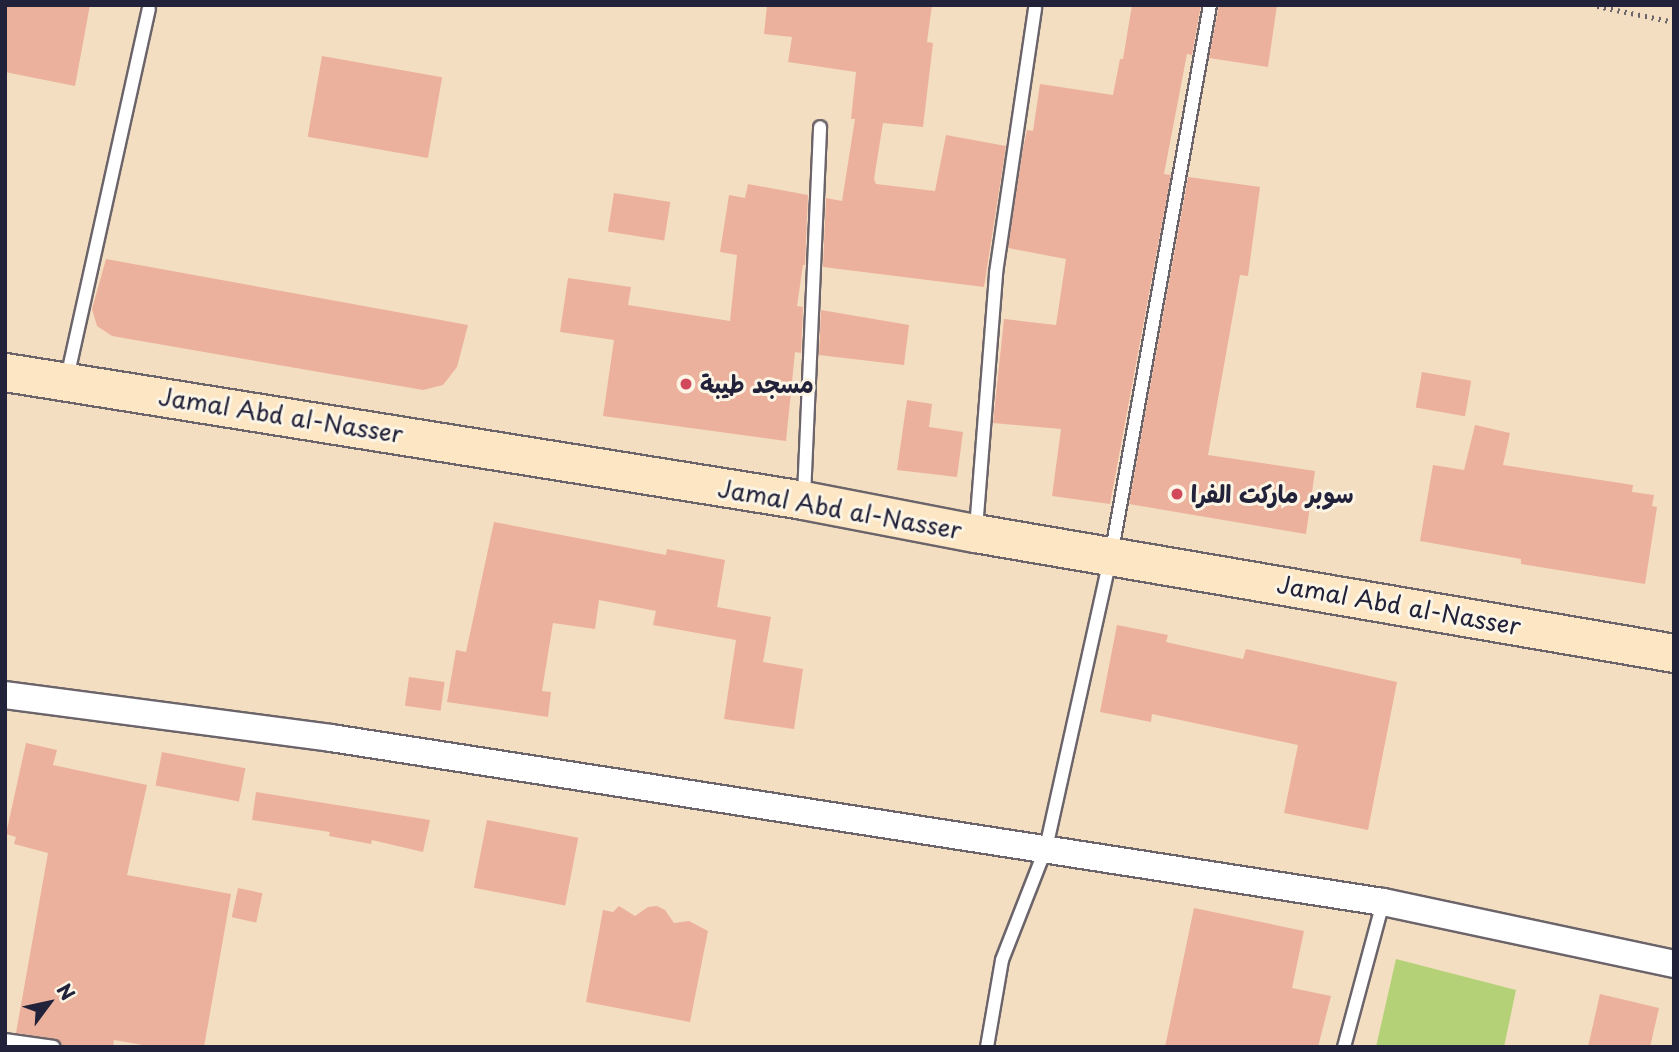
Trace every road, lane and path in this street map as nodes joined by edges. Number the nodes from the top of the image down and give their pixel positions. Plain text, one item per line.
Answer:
1 (1210, 5) edge
2 (1597, 6) edge
3 (1035, 8) dead end
4 (149, 9) dead end
5 (1674, 22) edge
6 (820, 127) dead end
7 (5, 372) edge
8 (66, 382) junction
9 (803, 500) junction
10 (975, 533) junction
11 (1111, 556) junction
12 (1674, 653) edge
13 (5, 695) edge
14 (1046, 848) junction
15 (1383, 902) junction
16 (1674, 964) edge
17 (5, 1040) edge
18 (54, 1047) edge
19 (987, 1047) edge
20 (1344, 1047) edge

1 - 11 lane
2 - 5 path
3 - 10 lane
4 - 8 lane
6 - 9 lane
7 - 8 main road, Jamal Abd al-Nasser
8 - 9 main road, Jamal Abd al-Nasser
9 - 10 main road, Jamal Abd al-Nasser
10 - 11 main road, Jamal Abd al-Nasser
11 - 12 main road, Jamal Abd al-Nasser
11 - 14 lane
13 - 14 street
14 - 15 street
14 - 19 lane
15 - 16 street
15 - 20 lane
17 - 18 lane

